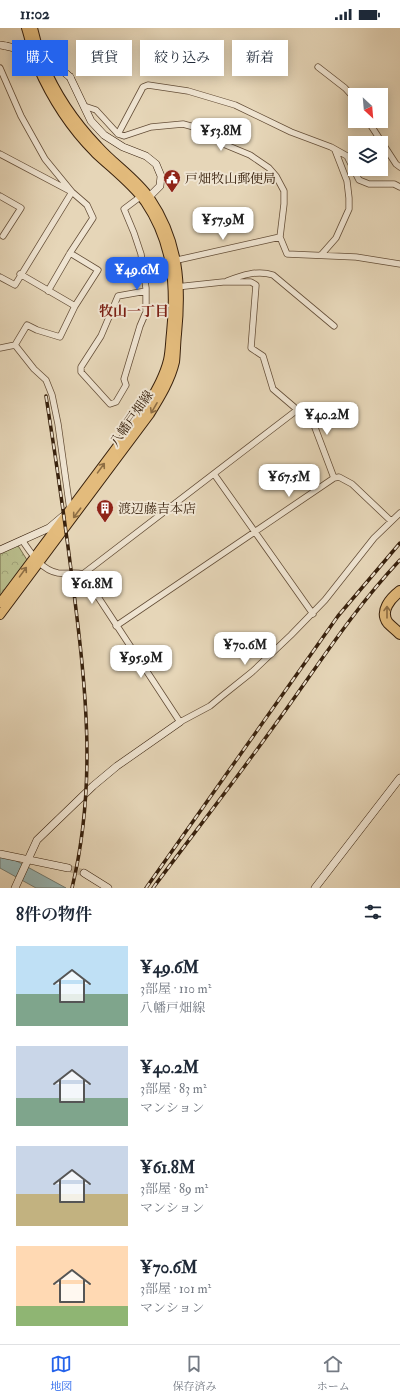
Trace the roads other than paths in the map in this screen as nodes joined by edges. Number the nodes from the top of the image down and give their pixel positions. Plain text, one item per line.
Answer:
1 (26, 28) edge
2 (33, 28) edge
3 (3, 46) edge
4 (318, 67) dead end
5 (0, 68) edge
6 (348, 91) edge
7 (84, 106) junction
8 (373, 128) edge
9 (118, 134) junction
10 (335, 150) junction
11 (0, 154) edge
12 (400, 167) edge
13 (400, 187) edge
14 (72, 192) junction
15 (0, 196) edge
16 (144, 198) junction
17 (1, 237) edge
18 (280, 237) junction
19 (70, 253) junction
20 (321, 255) junction
21 (172, 261) junction
22 (400, 264) edge
23 (20, 274) junction
24 (0, 277) edge
25 (223, 282) junction
26 (177, 287) junction
27 (146, 290) junction
28 (48, 291) junction
29 (75, 306) junction
30 (334, 326) dead end
31 (15, 344) junction
32 (0, 348) edge
33 (297, 410) junction
34 (214, 474) junction
35 (334, 478) junction
36 (70, 510) junction
37 (400, 513) edge
38 (391, 521) junction
39 (255, 531) junction
40 (22, 540) junction
41 (0, 550) edge
42 (36, 559) junction
43 (83, 574) junction
44 (400, 591) edge
45 (0, 603) edge
46 (313, 614) junction
47 (0, 615) edge
48 (116, 626) junction
49 (400, 634) edge
50 (180, 722) junction
51 (400, 778) edge
52 (0, 854) edge
53 (27, 862) junction
54 (68, 868) tunnel mouth
55 (84, 873) tunnel mouth
56 (16, 885) edge
57 (108, 888) edge
58 (314, 888) edge

1 - 16 main road, 八幡戸畑線
2 - 16 main road, 八幡戸畑線
3 - 7 street, bridge
4 - 6 street
5 - 14 street
7 - 9 street
7 - 16 street
8 - 12 street
9 - 10 street
9 - 18 street
10 - 13 street
10 - 20 street
11 - 14 street
14 - 19 street
14 - 23 street
15 - 17 street
16 - 21 main road, 八幡戸畑線
16 - 27 street
18 - 20 street
18 - 21 street
19 - 28 street
19 - 29 street
20 - 22 street
21 - 26 main road, 八幡戸畑線
23 - 24 street
23 - 28 street
25 - 26 street
25 - 30 street
25 - 33 street
36 -> 26 main road, 八幡戸畑線
26 -> 42 main road, 八幡戸畑線
27 - 27 street
28 - 29 street
29 - 31 street
31 - 32 street
31 - 36 street
33 - 34 street
33 - 35 street
34 - 39 street
34 - 43 street
35 - 38 street
35 - 39 street
36 - 40 street
36 - 42 main road, 八幡戸畑線
37 - 38 street
38 - 46 street
39 - 46 street
39 - 48 street
40 - 41 street
40 - 42 street
42 - 43 street
45 -> 42 main road, 八幡戸畑線
42 - 47 main road, 八幡戸畑線
43 - 48 street
49 -> 44 highway
46 - 50 street
48 - 50 street
50 - 53 street
51 - 58 street
52 - 53 street
53 - 54 street
53 - 56 street
55 - 57 street

